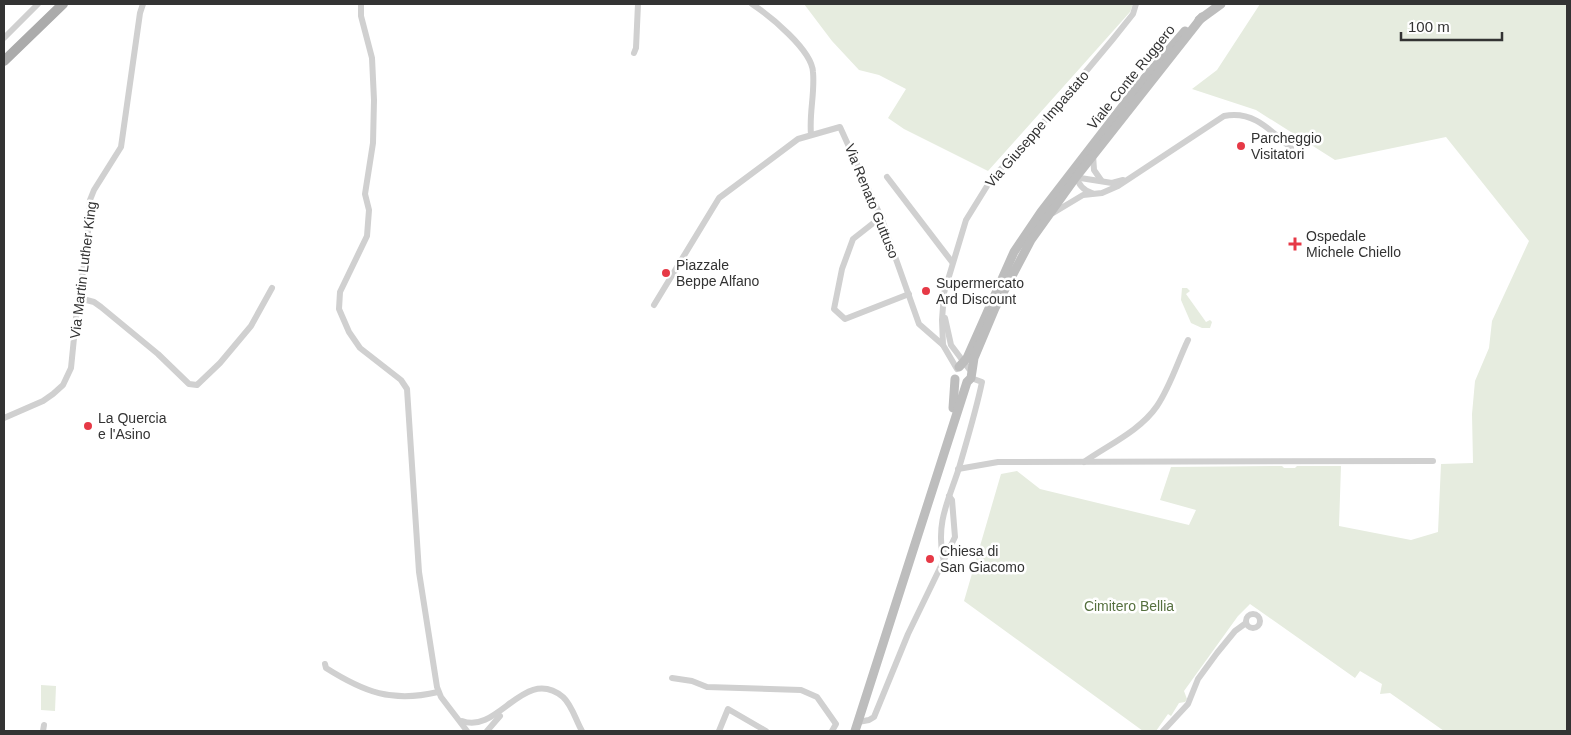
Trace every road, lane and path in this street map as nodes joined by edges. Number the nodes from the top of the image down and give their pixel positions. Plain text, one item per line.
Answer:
1 (38, 4) edge
2 (62, 4) edge
3 (143, 4) edge
4 (361, 4) edge
5 (638, 4) edge
6 (752, 4) edge
7 (1136, 4) edge
8 (1221, 4) edge
9 (1202, 17) junction
10 (4, 38) edge
11 (634, 53) dead end
12 (4, 61) edge
13 (1135, 91) junction
14 (811, 134) junction
15 (1291, 148) dead end
16 (1093, 155) junction
17 (887, 177) dead end
18 (1076, 177) junction
19 (1132, 177) junction
20 (1102, 181) junction
21 (1093, 193) junction
22 (1047, 216) junction
23 (881, 217) junction
24 (1032, 225) junction
25 (952, 262) junction
26 (272, 288) dead end
27 (909, 294) junction
28 (79, 298) junction
29 (943, 304) junction
30 (654, 305) dead end
31 (1188, 340) dead end
32 (943, 345) junction
33 (965, 371) junction
34 (4, 418) edge
35 (945, 450) junction
36 (1433, 461) dead end
37 (1084, 462) junction
38 (958, 469) junction
39 (949, 496) junction
40 (944, 558) junction
41 (1246, 623) dead end
42 (325, 664) dead end
43 (672, 678) dead end
44 (438, 692) junction
45 (504, 711) junction
46 (461, 720) junction
47 (855, 728) edge
48 (467, 731) edge
49 (487, 731) edge
50 (582, 731) edge
51 (719, 731) edge
52 (766, 731) edge
53 (832, 731) edge
54 (1163, 731) edge

1 - 10 street
2 - 12 main road
3 - 28 street, Via Martin Luther King
4 - 44 street
5 - 11 street
6 - 14 street
7 - 25 street, Via Giuseppe Impastato
8 - 9 main road
9 - 13 main road, Viale Conte Ruggero
9 - 16 main road, Viale Conte Ruggero
13 - 18 street
13 - 24 main road, Viale Conte Ruggero
14 - 23 street, Via Renato Guttuso
14 - 30 street, Via Renato Guttuso
15 - 19 street
16 - 18 main road, Viale Conte Ruggero
16 - 20 street
17 - 25 street
18 - 20 street
18 - 21 street
18 - 22 main road, Viale Conte Ruggero
18 - 24 street
19 - 20 street
19 - 21 street
21 - 22 street
22 - 33 main road, Viale Conte Ruggero
23 - 27 street, Via Renato Guttuso
23 - 27 street
24 - 33 main road, Viale Conte Ruggero
25 - 29 street, Via Giuseppe Impastato
26 - 28 street
27 - 32 street, Via Renato Guttuso
28 - 34 street, Via Martin Luther King
29 - 32 street
29 - 33 street
31 - 37 street
32 - 33 street
33 - 35 main road
33 - 35 main road
33 - 38 street
35 - 47 main road
36 - 37 street
37 - 38 street
38 - 39 street
39 - 40 street
39 - 40 street
40 - 47 street
41 - 54 street
42 - 44 street
43 - 53 street
44 - 46 street
45 - 46 street
45 - 49 street
45 - 50 street
46 - 48 street
51 - 52 street

